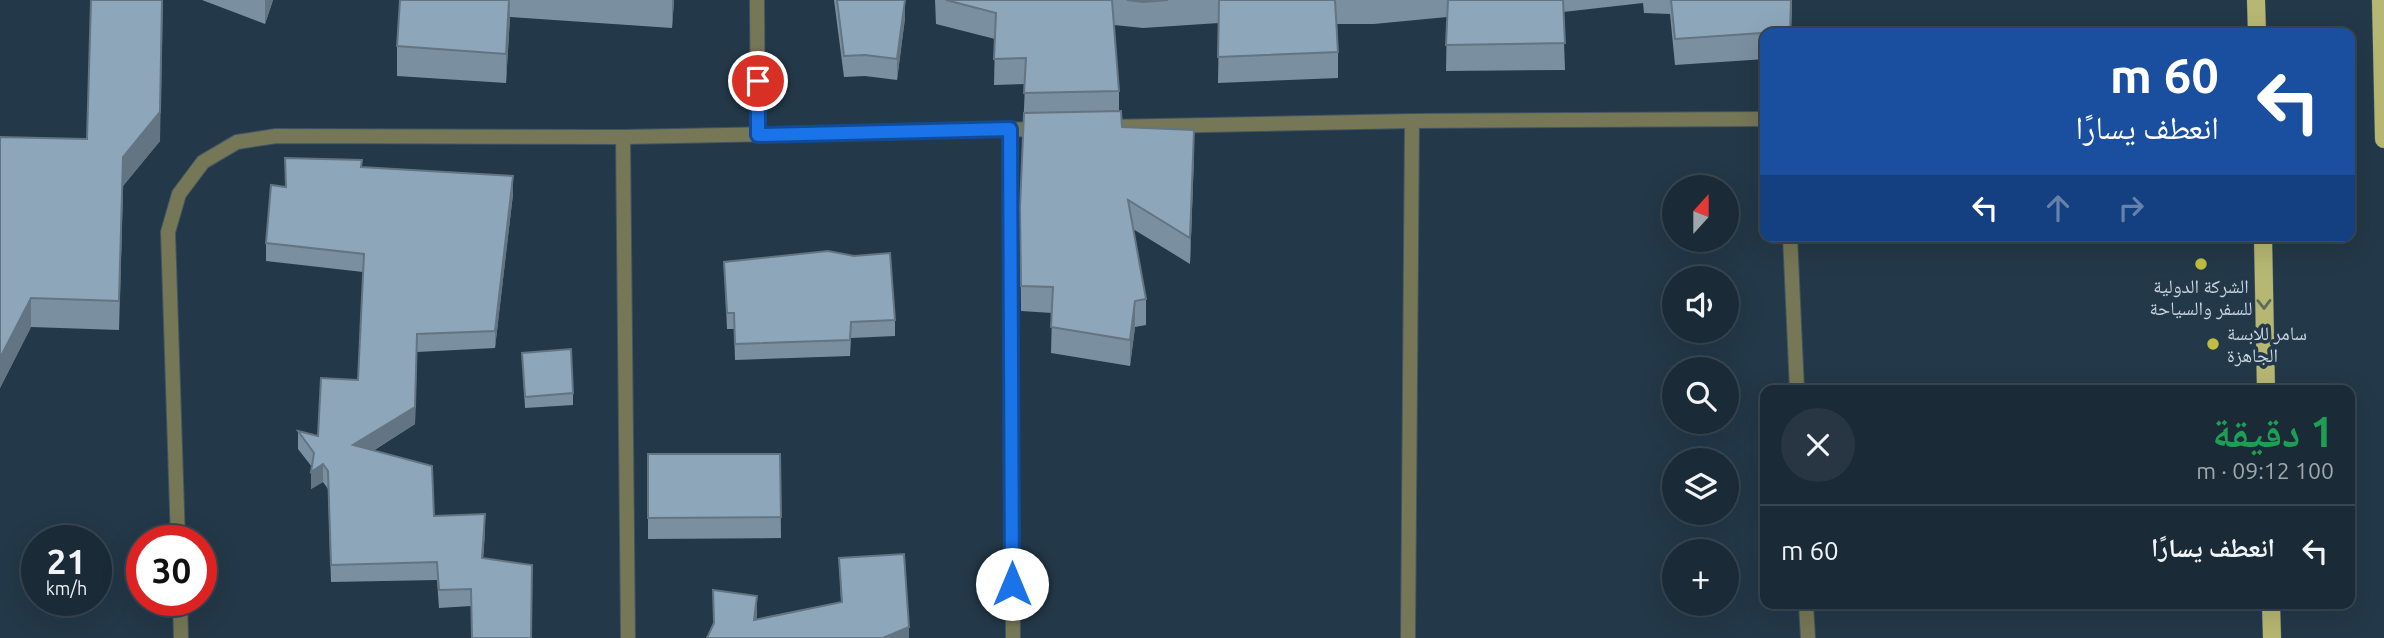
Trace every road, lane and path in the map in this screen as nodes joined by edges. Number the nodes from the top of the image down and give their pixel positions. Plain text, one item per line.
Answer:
1 (757, 0) edge
2 (2256, 0) edge
3 (2381, 0) edge
4 (2257, 28) edge
5 (1760, 119) edge
6 (1412, 121) junction
7 (1052, 128) edge
8 (1093, 128) edge
9 (1010, 129) junction
10 (758, 135) junction
11 (623, 137) junction
12 (2384, 139) edge
13 (1790, 242) edge
14 (2263, 242) edge
15 (1797, 385) edge
16 (2266, 385) edge
17 (177, 525) edge
18 (1806, 609) edge
19 (2271, 609) edge
20 (180, 616) edge
21 (181, 638) edge
22 (628, 638) edge
23 (1013, 638) edge
24 (1408, 638) edge
25 (1808, 638) edge
26 (2272, 638) edge

1 - 10 street
2 - 4 main road
3 - 12 main road
5 - 6 street
6 - 8 street
6 - 24 street
7 - 9 street
9 - 10 street
9 - 23 street
10 - 11 street
11 - 17 street
11 - 22 street
13 - 15 street
14 -> 16 main road
18 - 25 street
19 - 26 main road
20 - 21 street

